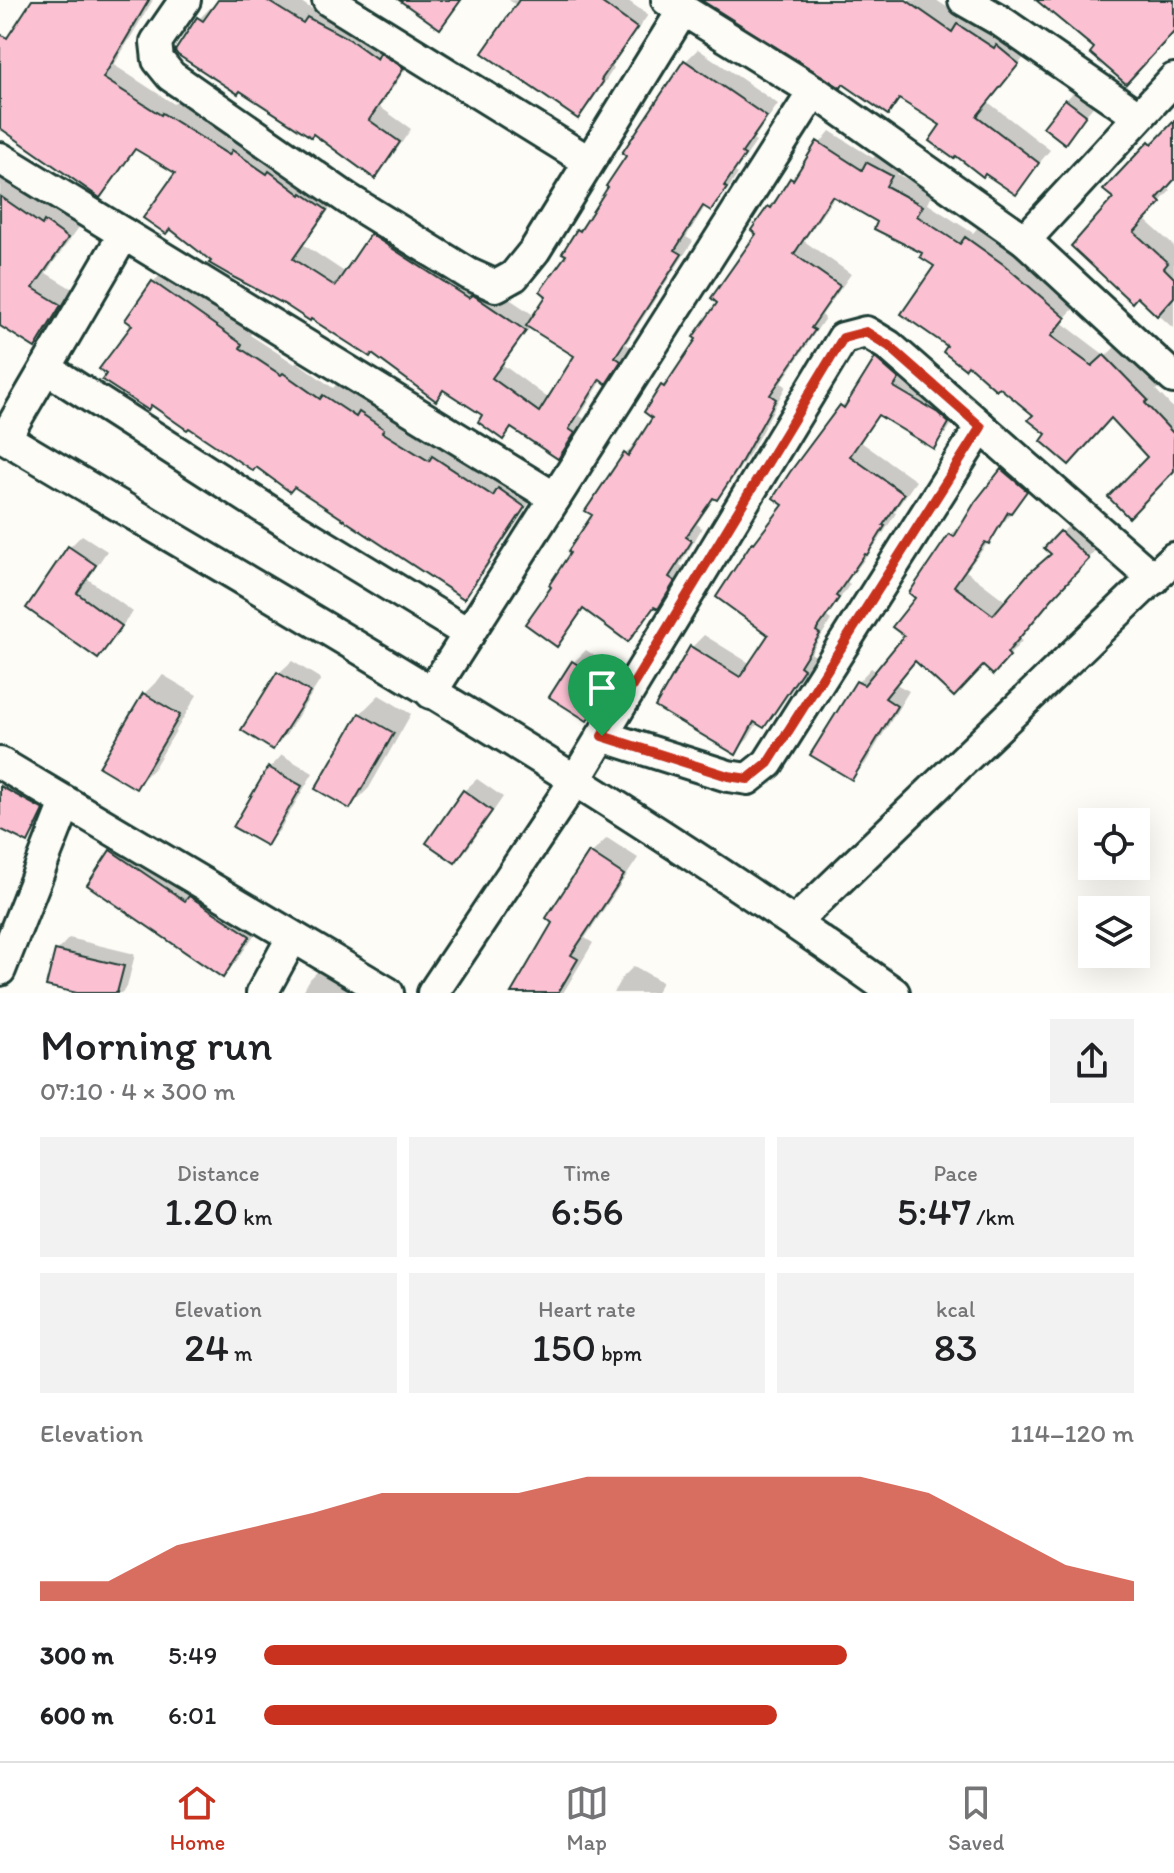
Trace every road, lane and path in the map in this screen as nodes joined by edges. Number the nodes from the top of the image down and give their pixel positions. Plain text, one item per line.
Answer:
1 (185, 0) edge
2 (328, 0) edge
3 (964, 0) edge
4 (675, 5) edge
5 (1008, 10) edge
6 (1174, 79) edge
7 (814, 91) junction
8 (1138, 116) junction
9 (0, 158) edge
10 (588, 161) junction
11 (124, 234) junction
12 (1025, 240) junction
13 (46, 368) junction
14 (1174, 378) edge
15 (981, 427) junction
16 (3, 437) edge
17 (555, 498) junction
18 (1164, 569) edge
19 (469, 634) junction
20 (431, 693) junction
21 (602, 736) junction
22 (0, 763) edge
23 (576, 779) junction
24 (66, 803) junction
25 (795, 922) junction
26 (292, 938) junction
27 (0, 970) edge
28 (262, 993) edge
29 (388, 993) edge
30 (433, 993) edge
31 (894, 993) edge

1 - 10 street
2 - 10 street
3 - 5 street
4 - 7 street
4 - 10 street
5 - 8 street
6 - 8 street
7 - 12 street
7 - 17 street
8 - 12 street
9 - 11 street
11 - 13 street
11 - 17 street
12 - 14 street
13 - 16 street
13 - 19 street
15 - 18 street
15 - 21 street
15 - 21 street
16 - 20 street
17 - 19 street
18 - 25 street
19 - 20 street
20 - 23 street
21 - 23 street
22 - 24 street
23 - 25 street
23 - 30 street
24 - 26 street
24 - 27 street
25 - 31 street
26 - 28 street
26 - 29 street

